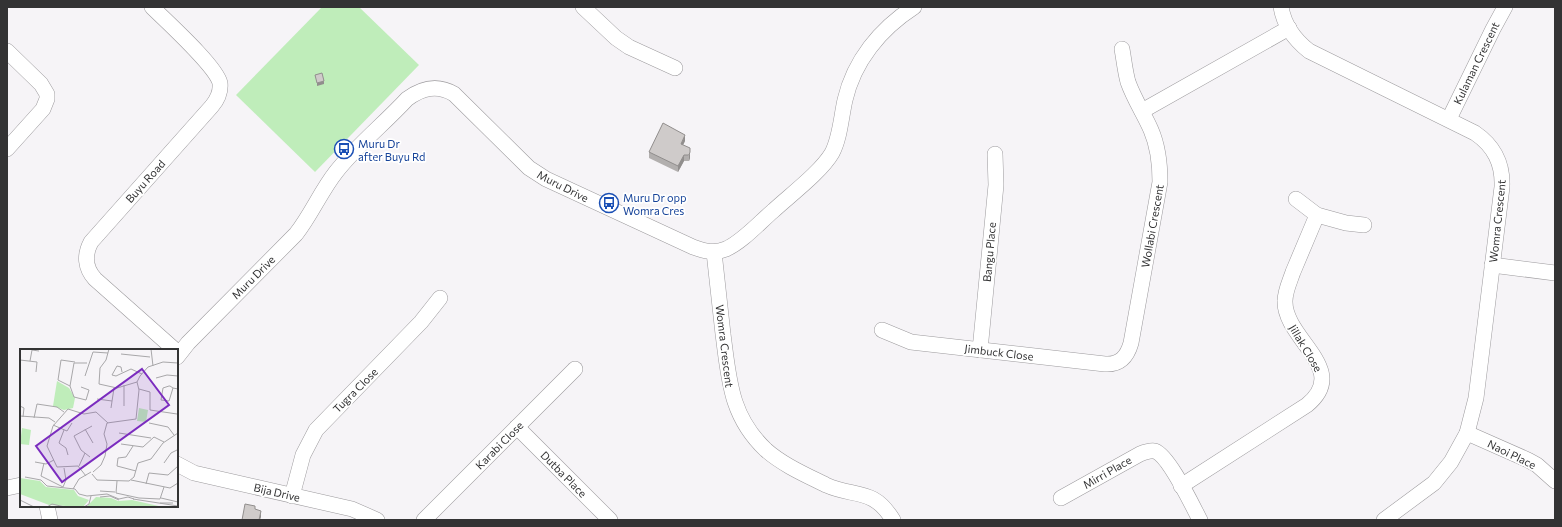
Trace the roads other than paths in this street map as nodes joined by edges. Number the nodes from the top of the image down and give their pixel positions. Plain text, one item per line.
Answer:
1 (152, 7) edge
2 (583, 7) edge
3 (914, 7) edge
4 (1281, 7) edge
5 (1505, 7) edge
6 (1289, 28) junction
7 (1122, 49) dead end
8 (7, 51) edge
9 (675, 68) dead end
10 (1142, 111) junction
11 (1449, 119) junction
12 (7, 149) edge
13 (995, 154) dead end
14 (1296, 199) dead end
15 (1318, 216) junction
16 (1364, 225) dead end
17 (714, 252) junction
18 (1492, 265) junction
19 (1555, 274) edge
20 (440, 298) dead end
21 (882, 330) dead end
22 (173, 349) edge
23 (980, 350) junction
24 (178, 352) edge
25 (1119, 362) joint
26 (574, 369) dead end
27 (517, 427) junction
28 (1467, 433) junction
29 (178, 465) edge
30 (1555, 481) edge
31 (20, 485) edge
32 (1182, 486) junction
33 (7, 488) edge
34 (292, 496) junction
35 (1061, 498) dead end
36 (47, 507) edge
37 (50, 520) edge
38 (377, 520) edge
39 (424, 520) edge
40 (610, 520) edge
41 (894, 520) edge
42 (1200, 520) edge
43 (1384, 520) edge

1 - 22 street, Buyu Road
2 - 9 street
3 - 17 street
4 - 6 street, Womra Crescent
5 - 11 street, Kulaman Crescent
6 - 10 street
6 - 11 street, Womra Crescent
7 - 10 street, Wollabi Crescent
8 - 12 street
10 - 25 street, Wollabi Crescent
11 - 18 street, Womra Crescent
13 - 23 street, Bangu Place
14 - 15 street
15 - 16 street
15 - 32 street, Jillak Close
17 - 24 street, Muru Drive
17 - 41 street, Womra Crescent
18 - 19 street
18 - 28 street, Womra Crescent
20 - 34 street, Tugra Close
21 - 23 street, Jimbuck Close
23 - 25 street, Jimbuck Close
26 - 27 street, Karabi Close
27 - 39 street, Karabi Close
27 - 40 street, Dutba Place
28 - 30 street, Naoi Place
28 - 43 street, Womra Crescent
29 - 34 street, Bija Drive
31 - 33 street
32 - 35 street, Mirri Place
32 - 42 street
34 - 38 street, Bija Drive
36 - 37 street

